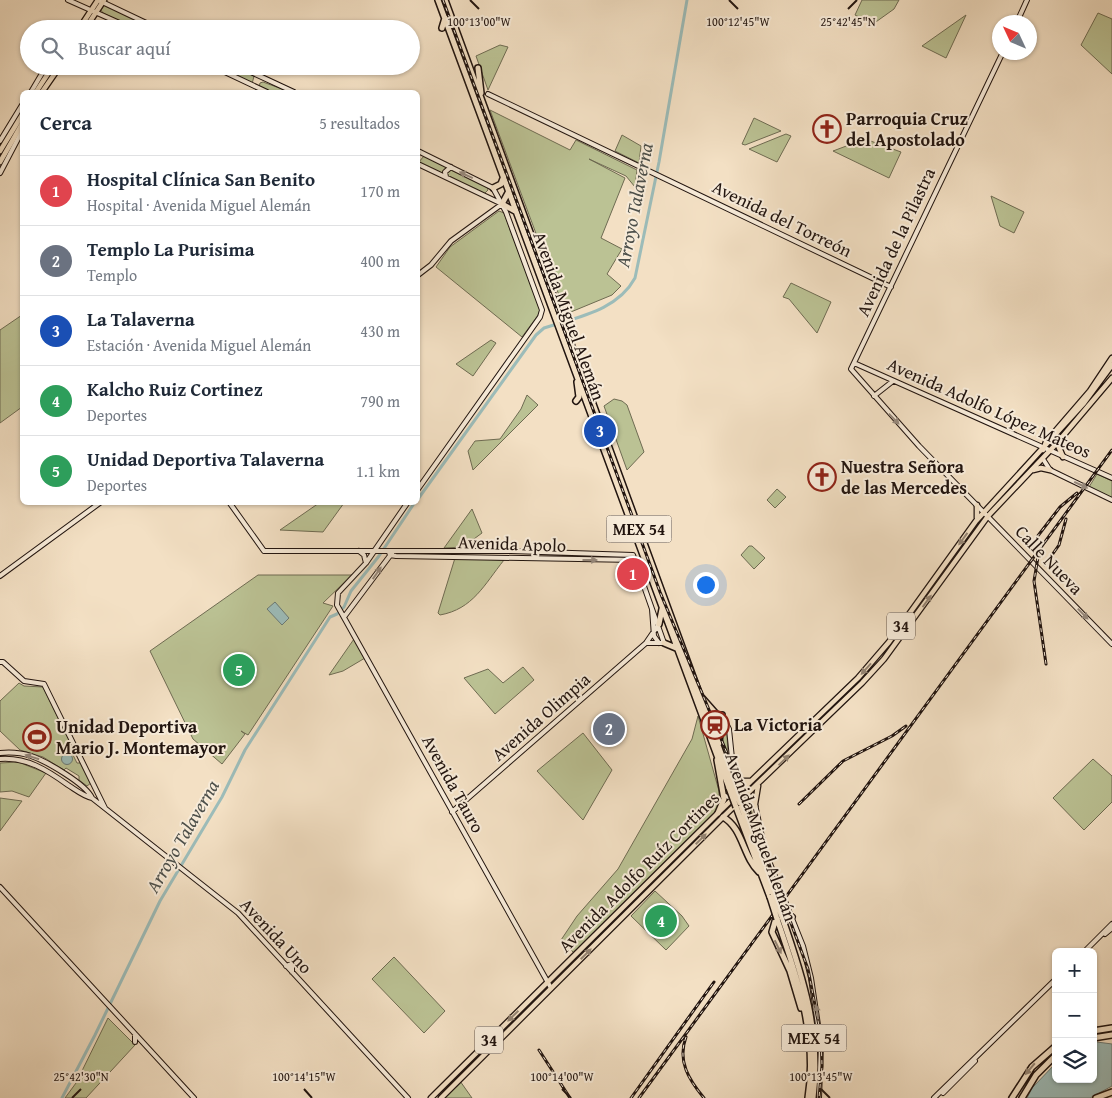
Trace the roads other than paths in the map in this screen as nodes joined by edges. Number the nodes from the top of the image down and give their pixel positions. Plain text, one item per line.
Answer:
1 (68, 0) edge
2 (100, 0) edge
3 (112, 0) edge
4 (438, 0) edge
5 (445, 0) edge
6 (1028, 0) edge
7 (112, 6) junction
8 (94, 11) junction
9 (1020, 15) edge
10 (445, 18) junction
11 (86, 20) edge
12 (90, 20) edge
13 (114, 20) edge
14 (141, 20) edge
15 (442, 28) dead end
16 (999, 60) edge
17 (478, 68) dead end
18 (41, 75) edge
19 (48, 75) edge
20 (54, 75) edge
21 (231, 75) edge
22 (257, 75) edge
23 (32, 90) edge
24 (37, 90) edge
25 (43, 90) edge
26 (263, 90) edge
27 (290, 90) edge
28 (488, 94) dead end
29 (482, 101) junction
30 (20, 108) edge
31 (20, 123) edge
32 (9, 127) junction
33 (20, 135) edge
34 (0, 141) edge
35 (1, 150) edge
36 (420, 152) edge
37 (0, 162) edge
38 (420, 165) edge
39 (451, 167) junction
40 (0, 173) edge
41 (504, 176) junction
42 (446, 178) junction
43 (487, 185) junction
44 (493, 188) junction
45 (509, 191) junction
46 (484, 196) junction
47 (502, 204) junction
48 (515, 210) junction
49 (420, 273) edge
50 (890, 286) junction
51 (558, 317) junction
52 (565, 335) junction
53 (1112, 358) edge
54 (854, 363) junction
55 (1112, 366) edge
56 (851, 369) joint
57 (577, 377) junction
58 (1112, 378) edge
59 (894, 381) junction
60 (874, 396) junction
61 (576, 401) dead end
62 (1058, 443) junction
63 (1043, 448) junction
64 (1051, 450) junction
65 (1064, 457) junction
66 (1043, 459) junction
67 (1050, 470) junction
68 (1032, 471) junction
69 (1112, 478) edge
70 (420, 486) edge
71 (1112, 500) edge
72 (97, 505) edge
73 (231, 505) edge
74 (406, 505) edge
75 (977, 505) junction
76 (984, 512) junction
77 (988, 516) junction
78 (976, 521) junction
79 (377, 550) junction
80 (359, 551) junction
81 (390, 553) junction
82 (635, 560) junction
83 (366, 563) junction
84 (0, 576) edge
85 (652, 608) junction
86 (662, 609) junction
87 (345, 614) junction
88 (659, 624) junction
89 (654, 634) junction
90 (647, 643) junction
91 (662, 643) junction
92 (1112, 644) edge
93 (676, 648) junction
94 (2, 662) edge
95 (698, 691) junction
96 (722, 715) junction
97 (720, 751) junction
98 (0, 753) edge
99 (0, 759) edge
100 (717, 759) junction
101 (49, 764) junction
102 (46, 769) junction
103 (752, 780) junction
104 (738, 781) junction
105 (759, 783) junction
106 (94, 784) junction
107 (731, 787) junction
108 (744, 788) junction
109 (86, 789) junction
110 (748, 793) junction
111 (723, 795) junction
112 (92, 798) junction
113 (739, 803) junction
114 (755, 805) junction
115 (106, 809) junction
116 (452, 812) junction
117 (718, 812) junction
118 (723, 817) junction
119 (761, 874) junction
120 (0, 887) edge
121 (772, 895) junction
122 (792, 917) junction
123 (780, 918) junction
124 (1112, 926) edge
125 (1090, 948) edge
126 (548, 982) junction
127 (1052, 985) edge
128 (551, 988) junction
129 (808, 1028) junction
130 (1112, 1028) edge
131 (1097, 1030) edge
132 (135, 1034) junction
133 (1112, 1035) edge
134 (1097, 1037) edge
135 (135, 1042) dead end
136 (1052, 1050) edge
137 (1052, 1059) edge
138 (1112, 1092) edge
139 (194, 1098) edge
140 (408, 1098) edge
141 (431, 1098) edge
142 (441, 1098) edge
143 (808, 1098) edge
144 (813, 1098) edge
145 (820, 1098) edge
146 (936, 1098) edge
147 (1012, 1098) edge
148 (1022, 1098) edge
149 (1096, 1098) edge

1 - 8 street
2 - 7 street
2 - 8 main road
3 - 7 street
4 - 10 highway, Avenida Miguel Alemán / MEX 54
5 - 29 highway, Avenida Miguel Alemán / MEX 54
6 - 9 street
7 - 14 street
8 - 11 main road
8 - 12 main road
8 - 13 street
10 - 15 highway
10 - 41 highway, Avenida Miguel Alemán / MEX 54
16 - 50 street, Avenida de la Pilastra
17 - 29 highway
18 - 23 street
19 - 24 main road
20 - 25 main road
21 - 26 street
22 - 27 street
28 - 50 street, Avenida del Torreón
29 - 51 highway, Avenida Miguel Alemán / MEX 54
30 - 32 street
31 - 32 main road
31 - 35 main road
31 - 37 main road
32 - 34 street
33 - 40 street
34 - 35 main road
36 - 39 street
38 - 42 street
39 - 42 street
43 -> 39 street
41 - 44 highway
41 - 45 highway, Avenida Miguel Alemán / MEX 54
42 - 46 street
43 - 44 street
43 - 46 street
44 - 47 street
45 - 47 highway
45 - 48 highway, Avenida Miguel Alemán / MEX 54
46 - 47 street
47 - 48 highway
47 - 49 street
47 - 70 street
48 - 51 highway, Avenida Miguel Alemán / MEX 54
50 - 54 street, Avenida de la Pilastra
51 - 52 highway, Avenida Miguel Alemán / MEX 54
52 - 57 highway, Avenida Miguel Alemán / MEX 54
52 - 95 highway, Avenida Miguel Alemán / MEX 54
53 - 63 main road, Avenida Adolfo Ruíz Cortines / 34
54 - 56 street, Avenida de la Pilastra
54 - 59 street, Avenida Adolfo López Mateos
55 - 63 main road, Avenida Adolfo Ruíz Cortines / 34
56 - 60 street, Calle Nueva
57 - 61 highway
57 - 86 highway, Avenida Miguel Alemán / MEX 54
58 - 62 main road, Avenida Adolfo Ruíz Cortines / 34
59 - 60 street
59 - 63 street, Avenida Adolfo López Mateos
60 -> 75 street, Calle Nueva
62 - 64 main road, Avenida Adolfo Ruíz Cortines / 34
62 - 65 main road
63 - 64 street, Avenida Adolfo López Mateos
63 - 66 main road
63 - 76 main road, Avenida Adolfo Ruíz Cortines / 34
64 - 65 street, Avenida Adolfo López Mateos
64 - 66 main road, Avenida Adolfo Ruíz Cortines / 34
65 - 69 street, Avenida Adolfo López Mateos
66 - 67 street, Avenida Adolfo López Mateos
66 - 68 main road, Avenida Adolfo Ruíz Cortines / 34
67 - 68 main road
67 -> 71 street, Avenida Adolfo López Mateos
68 - 77 main road, Avenida Adolfo Ruíz Cortines / 34
72 - 84 street
73 - 80 street, Avenida Apolo
74 - 79 street
75 - 76 street, Calle Nueva
75 - 78 main road
76 - 77 street, Calle Nueva
76 - 78 main road, Avenida Adolfo Ruíz Cortines / 34
77 -> 92 street, Calle Nueva
105 -> 77 main road, Avenida Adolfo Ruíz Cortines / 34
78 -> 103 main road, Avenida Adolfo Ruíz Cortines / 34
79 - 80 street, Avenida Apolo
79 - 81 street, Avenida Apolo
79 - 83 street
80 - 83 street
81 -> 82 street, Avenida Apolo
81 - 82 street, Avenida Apolo
87 -> 81 street
82 - 85 street
83 - 87 street, Avenida Tauro
85 - 88 street
85 - 89 street
86 - 88 highway
86 - 93 highway, Avenida Miguel Alemán / MEX 54
87 - 116 street, Avenida Tauro
88 - 89 street, Avenida Olimpia
88 - 91 street
89 - 90 street, Avenida Olimpia
89 - 91 street
90 - 91 street
90 - 116 street, Avenida Olimpia
91 - 93 highway
93 - 100 highway, Avenida Miguel Alemán / MEX 54
94 - 106 street, Avenida Uno
95 - 96 highway
95 - 97 highway, Avenida Miguel Alemán / MEX 54
96 - 97 highway
96 - 104 street
97 - 107 highway, Avenida Miguel Alemán / MEX 54
101 -> 98 street
99 - 102 street
100 - 107 highway, Avenida Miguel Alemán / MEX 54
100 - 111 highway
101 - 102 street
101 - 109 street
102 - 112 street
103 - 104 main road
103 - 108 main road, Avenida Adolfo Ruíz Cortines / 34
104 - 108 street
104 - 111 street
105 - 110 main road, Avenida Adolfo Ruíz Cortines / 34
105 - 114 main road
106 - 109 street
106 - 115 street, Avenida Uno
107 - 113 highway, Avenida Miguel Alemán / MEX 54, bridge
108 - 110 street
108 - 117 main road, Avenida Adolfo Ruíz Cortines / 34
109 - 112 street
110 - 113 main road, Avenida Adolfo Ruíz Cortines / 34
110 - 114 street
111 - 117 highway
112 - 115 street
113 - 114 main road
113 - 118 main road, Avenida Adolfo Ruíz Cortines / 34
113 - 119 highway, Avenida Miguel Alemán / MEX 54
113 - 121 highway, Avenida Miguel Alemán / MEX 54
114 - 122 street
115 - 140 street, Avenida Uno
116 - 126 street, Avenida Tauro
117 - 126 main road, Avenida Adolfo Ruíz Cortines / 34
118 - 119 highway
128 -> 118 main road, Avenida Adolfo Ruíz Cortines / 34
119 - 121 highway, Avenida Miguel Alemán / MEX 54
120 - 132 street
121 - 123 highway, Avenida Miguel Alemán / MEX 54, bridge
122 -> 129 highway
145 -> 122 street
123 - 129 highway, Avenida Miguel Alemán / MEX 54
123 - 144 highway, Avenida Miguel Alemán / MEX 54
124 - 125 street
126 - 128 street, Avenida Tauro
126 -> 141 main road, Avenida Adolfo Ruíz Cortines / 34
127 - 146 street
128 - 142 main road, Avenida Adolfo Ruíz Cortines / 34
129 - 143 highway, Avenida Miguel Alemán / MEX 54
130 - 131 highway
132 - 135 street
132 - 139 street
133 - 134 highway
136 -> 147 highway
137 - 148 highway
138 - 149 highway

